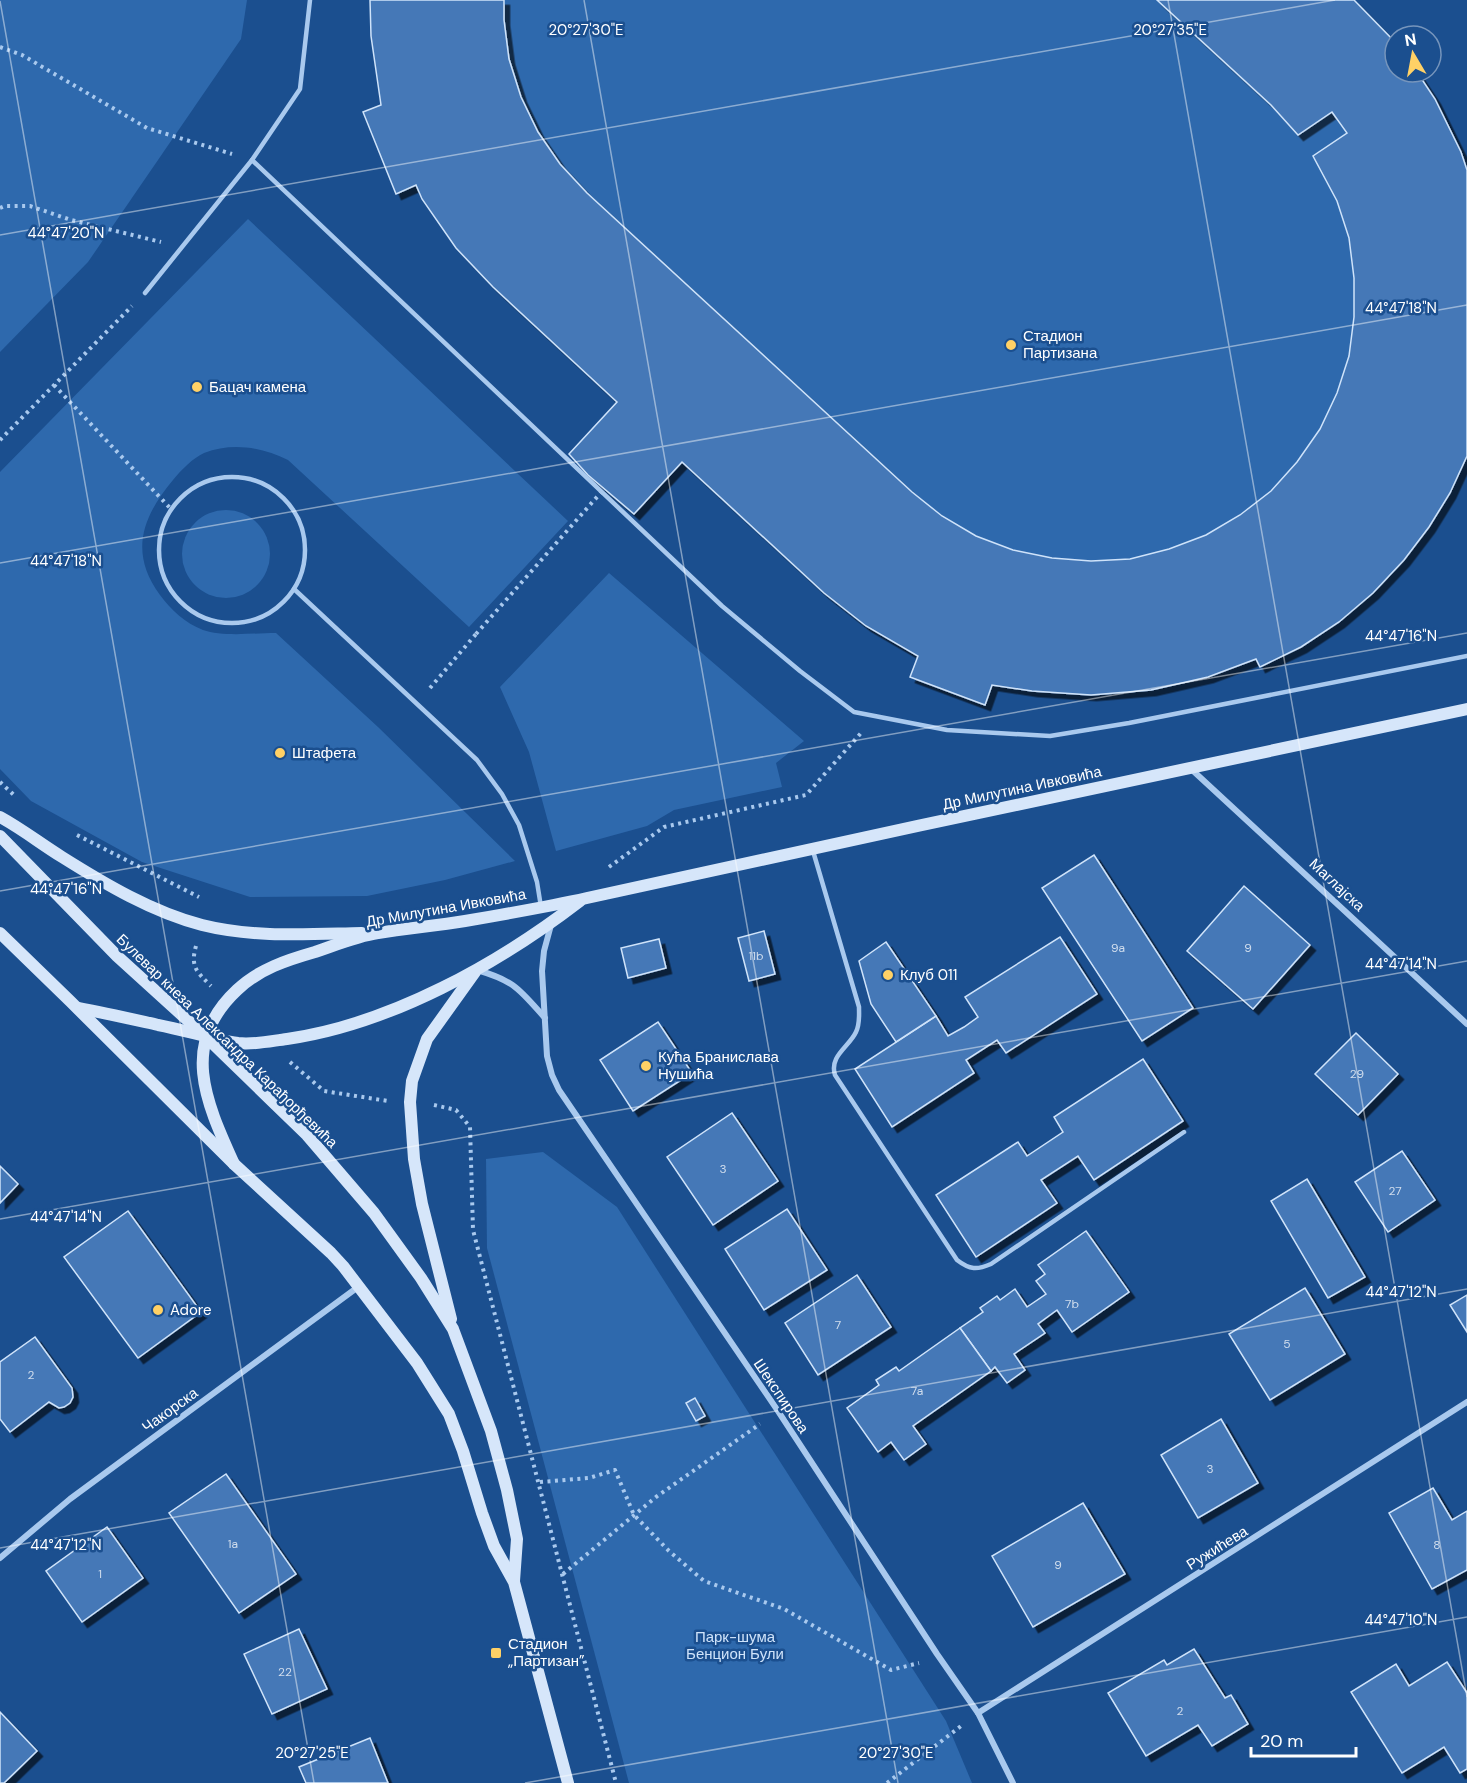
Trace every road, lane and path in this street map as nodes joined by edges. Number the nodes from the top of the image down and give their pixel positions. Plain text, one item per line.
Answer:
1 (310, 0) edge
2 (0, 47) edge
3 (252, 160) junction
4 (0, 208) edge
5 (182, 247) junction
6 (145, 293) joint
7 (54, 385) junction
8 (0, 440) edge
9 (604, 489) dead end
10 (171, 509) junction
11 (294, 588) junction
12 (1467, 656) edge
13 (417, 703) junction
14 (1467, 709) edge
15 (876, 717) junction
16 (1189, 767) junction
17 (0, 782) edge
18 (22, 803) dead end
19 (0, 817) edge
20 (69, 831) dead end
21 (0, 836) edge
22 (812, 849) junction
23 (609, 867) dead end
24 (584, 899) junction
25 (210, 902) dead end
26 (541, 907) junction
27 (551, 924) junction
28 (0, 933) edge
29 (375, 933) junction
30 (477, 970) junction
31 (77, 1008) junction
32 (545, 1018) junction
33 (1467, 1024) edge
34 (205, 1036) junction
35 (1184, 1132) dead end
36 (234, 1164) junction
37 (359, 1287) junction
38 (453, 1329) junction
39 (1467, 1402) edge
40 (778, 1411) junction
41 (540, 1482) dead end
42 (634, 1515) junction
43 (0, 1558) edge
44 (563, 1574) dead end
45 (514, 1582) junction
46 (937, 1654) junction
47 (978, 1713) junction
48 (568, 1783) edge
49 (887, 1783) edge
50 (1013, 1783) edge

1 - 3 lane
2 - 3 path
3 - 5 lane
3 - 15 lane
4 - 5 path
5 - 6 lane
6 - 7 path
7 - 8 path
7 - 10 path
9 - 13 path, bridge
10 - 11 lane
10 - 11 lane
11 - 13 lane
12 - 15 lane
13 - 26 lane
14 - 16 main road, Др Милутина Ивковића
15 - 23 path
16 - 22 main road, Др Милутина Ивковића
16 - 33 street, Маглајска
17 - 18 path
19 - 29 main road
20 - 25 path
21 - 34 main road, Булевар кнеза Александра Карађорђевића
22 - 24 main road, Др Милутина Ивковића
22 - 35 lane
24 - 26 main road, Др Милутина Ивковића
24 - 27 main road, Др Милутина Ивковића
26 - 29 main road, Др Милутина Ивковића
27 - 30 main road, Др Милутина Ивковића
27 - 32 street, Шекспирова
28 - 31 main road, Булевар кнеза Александра Карађорђевића
29 - 34 main road, Др Милутина Ивковића
30 - 32 street
30 - 34 main road, Др Милутина Ивковића
30 - 38 main road
31 - 34 main road, Др Милутина Ивковића
31 - 36 main road, Булевар кнеза Александра Карађорђевића
32 - 40 street, Шекспирова
34 - 36 main road, Др Милутина Ивковића
34 - 38 main road, Булевар кнеза Александра Карађорђевића
36 - 37 main road, Булевар кнеза Александра Карађорђевића
37 - 43 street, Чакорска
37 - 45 main road, Булевар кнеза Александра Карађорђевића
38 - 45 main road, Булевар кнеза Александра Карађорђевића
39 - 47 street, Ружићева
40 - 42 path
40 - 46 street, Шекспирова
41 - 42 path
42 - 44 path
42 - 46 path
45 - 48 main road, Булевар кнеза Александра Карађорђевића
46 - 47 street, Шекспирова
47 - 49 path
47 - 50 street, Шекспирова

